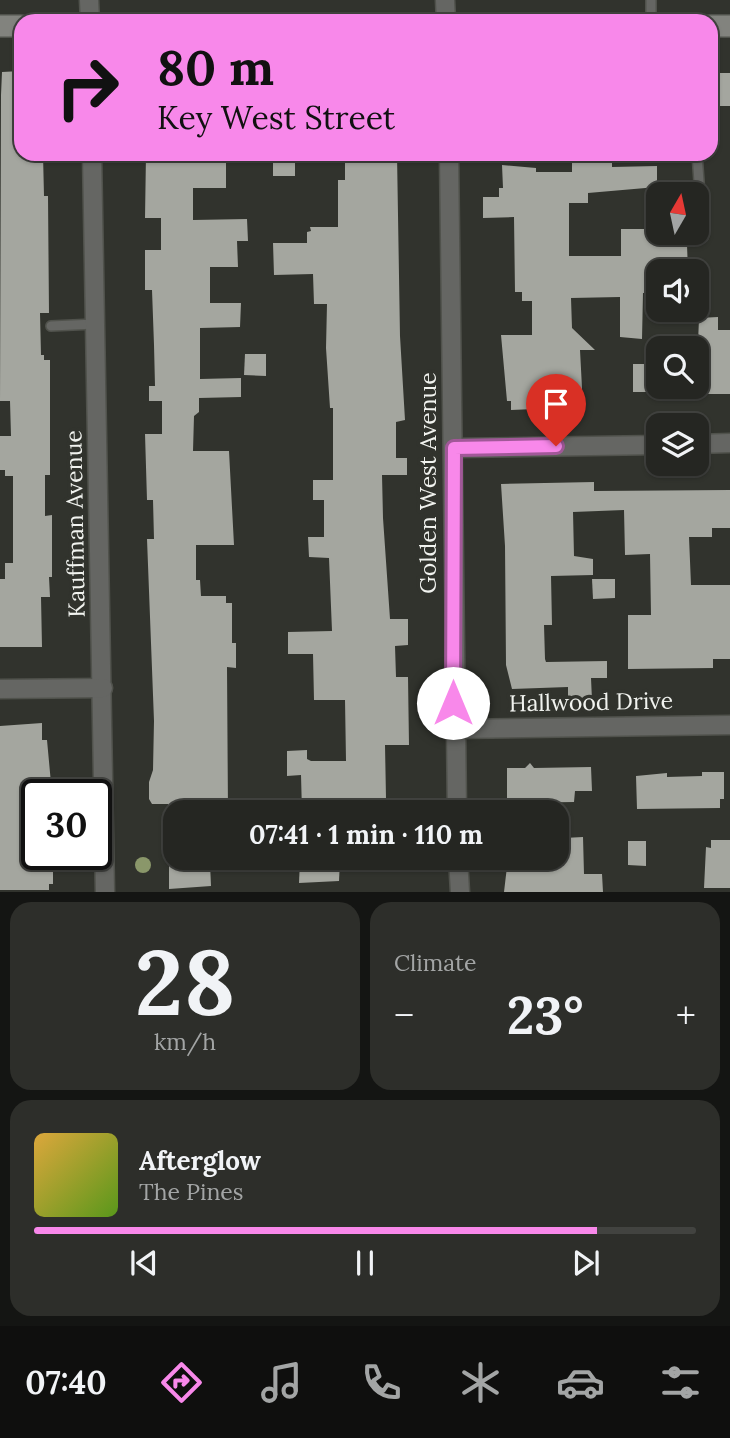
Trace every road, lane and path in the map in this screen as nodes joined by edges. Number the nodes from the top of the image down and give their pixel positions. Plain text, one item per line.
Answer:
1 (92, 161) edge
2 (449, 161) edge
3 (698, 161) edge
4 (699, 182) edge
5 (95, 324) junction
6 (51, 326) dead end
7 (730, 443) edge
8 (709, 444) edge
9 (646, 445) edge
10 (454, 448) junction
11 (103, 688) junction
12 (0, 689) edge
13 (730, 725) edge
14 (453, 729) junction
15 (456, 800) edge
16 (459, 870) edge
17 (105, 892) edge
18 (460, 892) edge

1 - 5 street, Kauffman Avenue
2 - 10 street, Golden West Avenue
3 - 4 lane
5 - 6 lane
5 - 11 street, Kauffman Avenue
7 - 8 street
9 - 10 street
10 - 14 street, Golden West Avenue
11 - 12 street
11 - 17 street, Kauffman Avenue
13 - 14 street, Hallwood Drive
14 - 15 street, Golden West Avenue
16 - 18 street

